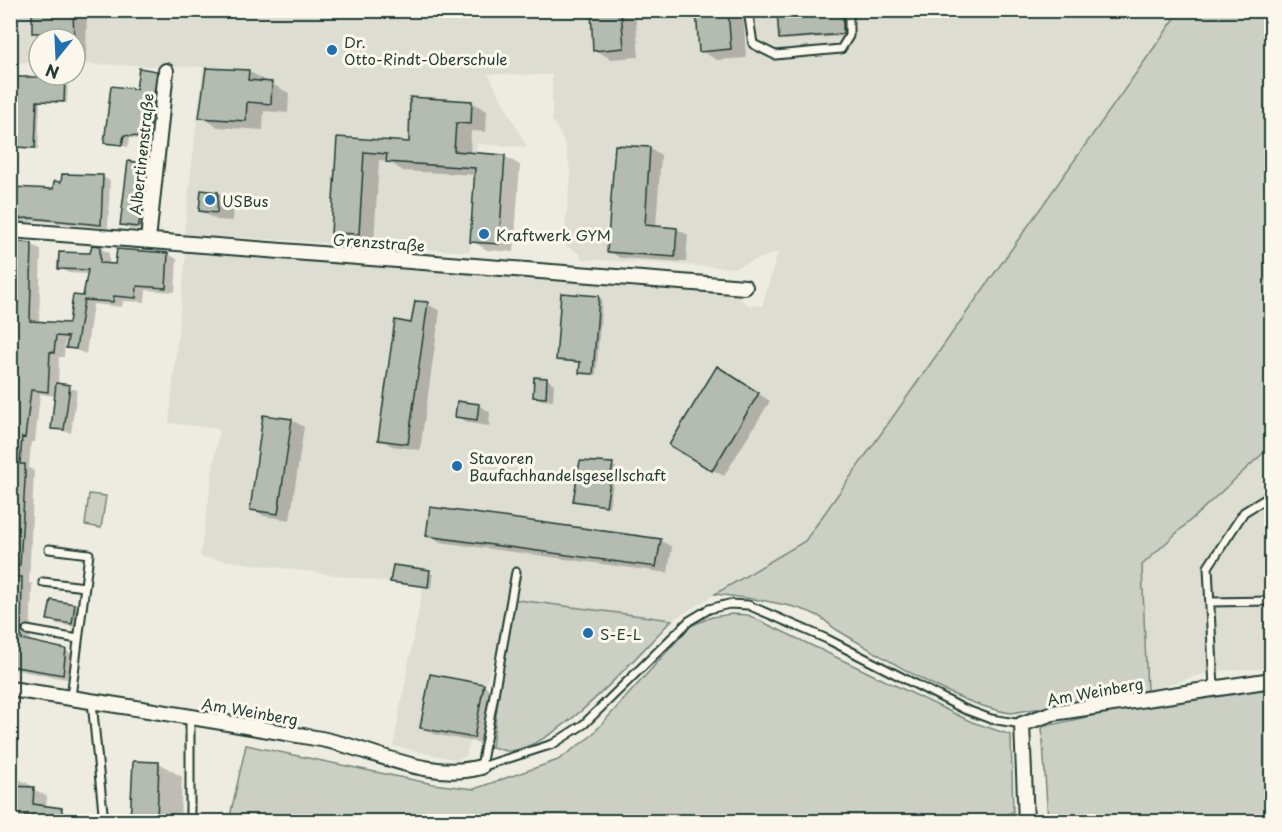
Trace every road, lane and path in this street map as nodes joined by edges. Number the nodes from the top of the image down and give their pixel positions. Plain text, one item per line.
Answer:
1 (748, 10) edge
2 (849, 10) edge
3 (166, 71) dead end
4 (10, 230) edge
5 (148, 240) junction
6 (745, 287) dead end
7 (1272, 495) edge
8 (49, 549) dead end
9 (516, 572) dead end
10 (43, 582) dead end
11 (85, 587) junction
12 (1272, 601) edge
13 (1210, 602) junction
14 (27, 630) dead end
15 (78, 639) junction
16 (1272, 680) edge
17 (1214, 688) junction
18 (10, 689) edge
19 (71, 698) junction
20 (92, 701) junction
21 (190, 717) junction
22 (1022, 724) junction
23 (481, 766) junction
24 (104, 822) edge
25 (190, 822) edge
26 (1026, 822) edge

1 - 2 lane
3 - 5 street, Albertinenstraße
4 - 5 street, Grenzstraße
5 - 6 street, Grenzstraße
7 - 13 lane
8 - 11 lane
9 - 23 lane
10 - 11 lane
11 - 15 lane
12 - 13 lane
13 - 17 lane
14 - 15 lane
15 - 19 lane
16 - 17 street, Am Weinberg
17 - 22 street, Am Weinberg
18 - 19 street, Am Weinberg
19 - 20 street, Am Weinberg
20 - 21 street, Am Weinberg
20 - 24 lane
21 - 23 street, Am Weinberg
21 - 25 lane
22 - 23 lane
22 - 26 street

